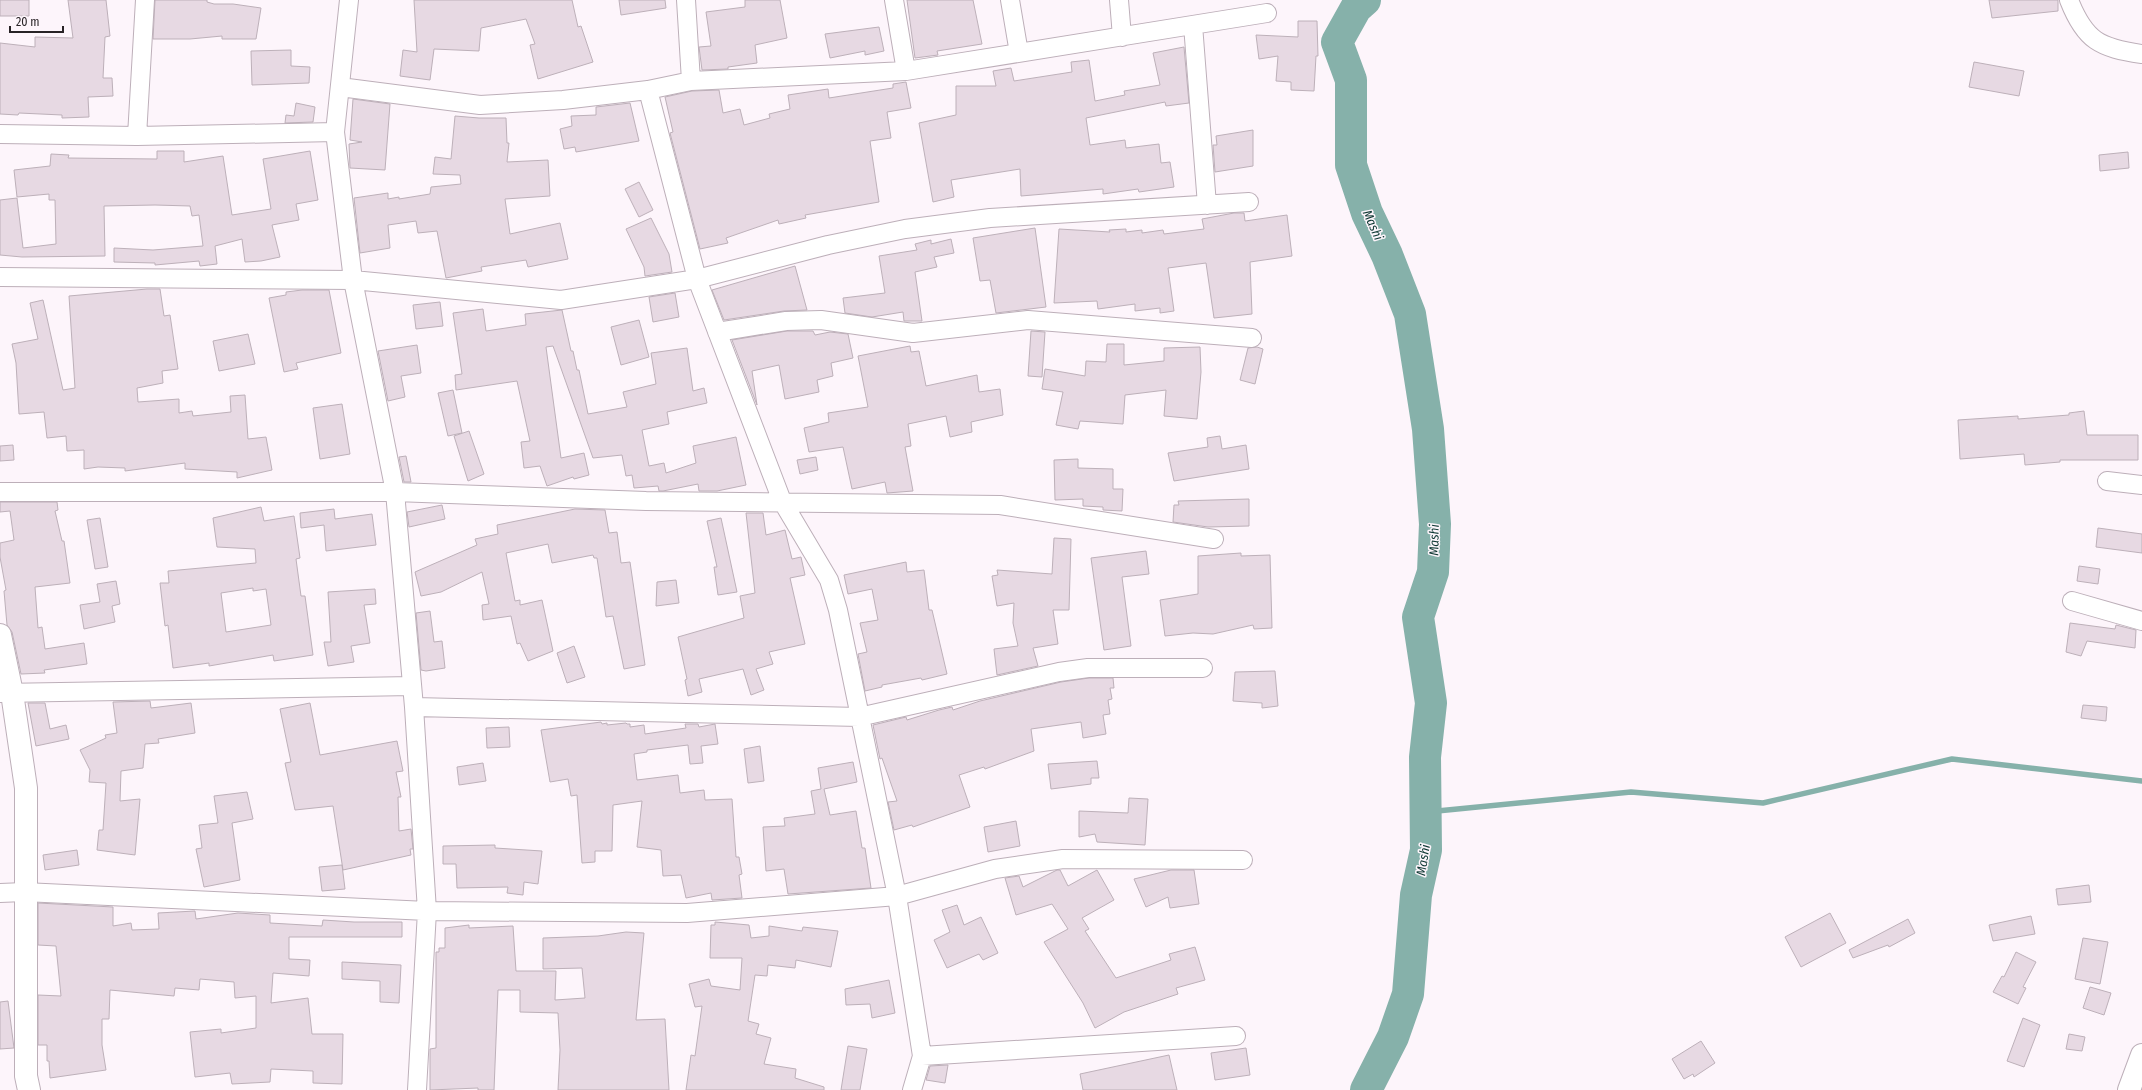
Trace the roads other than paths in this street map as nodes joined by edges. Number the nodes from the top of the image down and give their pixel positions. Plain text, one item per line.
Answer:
1 (145, 0) edge
2 (349, 0) edge
3 (686, 0) edge
4 (894, 0) edge
5 (1010, 0) edge
6 (1119, 0) edge
7 (2069, 0) edge
8 (1267, 13) dead end
9 (1194, 25) junction
10 (1122, 37) junction
11 (1019, 53) junction
12 (2142, 54) edge
13 (906, 71) junction
14 (691, 81) junction
15 (340, 87) junction
16 (648, 90) junction
17 (335, 132) junction
18 (0, 134) edge
19 (137, 136) junction
20 (1249, 202) dead end
21 (1207, 205) junction
22 (0, 277) edge
23 (697, 279) junction
24 (353, 280) junction
25 (717, 332) junction
26 (1252, 338) dead end
27 (2107, 481) dead end
28 (2142, 485) edge
29 (0, 492) edge
30 (395, 492) junction
31 (782, 501) junction
32 (1214, 539) dead end
33 (2072, 601) dead end
34 (2142, 621) edge
35 (0, 635) edge
36 (1203, 668) dead end
37 (412, 686) junction
38 (6, 693) edge
39 (414, 706) junction
40 (859, 717) junction
41 (1243, 860) dead end
42 (24, 892) junction
43 (0, 893) edge
44 (897, 896) junction
45 (427, 911) junction
46 (1236, 1036) dead end
47 (2142, 1055) edge
48 (922, 1056) junction
49 (29, 1090) edge
50 (417, 1090) edge
51 (912, 1090) edge
52 (2130, 1090) edge

1 - 19 street
2 - 15 street
3 - 14 street
4 - 13 street
5 - 11 street
6 - 10 street
7 - 12 street
8 - 9 street
9 - 10 street
9 - 21 street
10 - 11 street
11 - 13 street
13 - 14 street
14 - 16 street
15 - 16 street
15 - 17 street
16 - 23 street
17 - 19 street
17 - 24 street
18 - 19 street
20 - 21 street
21 - 23 street
22 - 24 street
23 - 24 street
23 - 25 street
24 - 30 street
25 - 26 street
25 - 31 street
27 - 28 street
29 - 30 street
30 - 31 street
30 - 37 street
31 - 32 street
31 - 40 street
33 - 34 street
35 - 38 main road
36 - 40 street
37 - 38 street
37 - 39 street
38 - 42 main road
39 - 40 street
39 - 45 street
40 - 44 street
41 - 44 street
42 - 43 street
42 - 45 street
42 - 49 main road
44 - 45 street
44 - 48 street
45 - 50 street
46 - 48 street
47 - 52 main road
48 - 51 street

